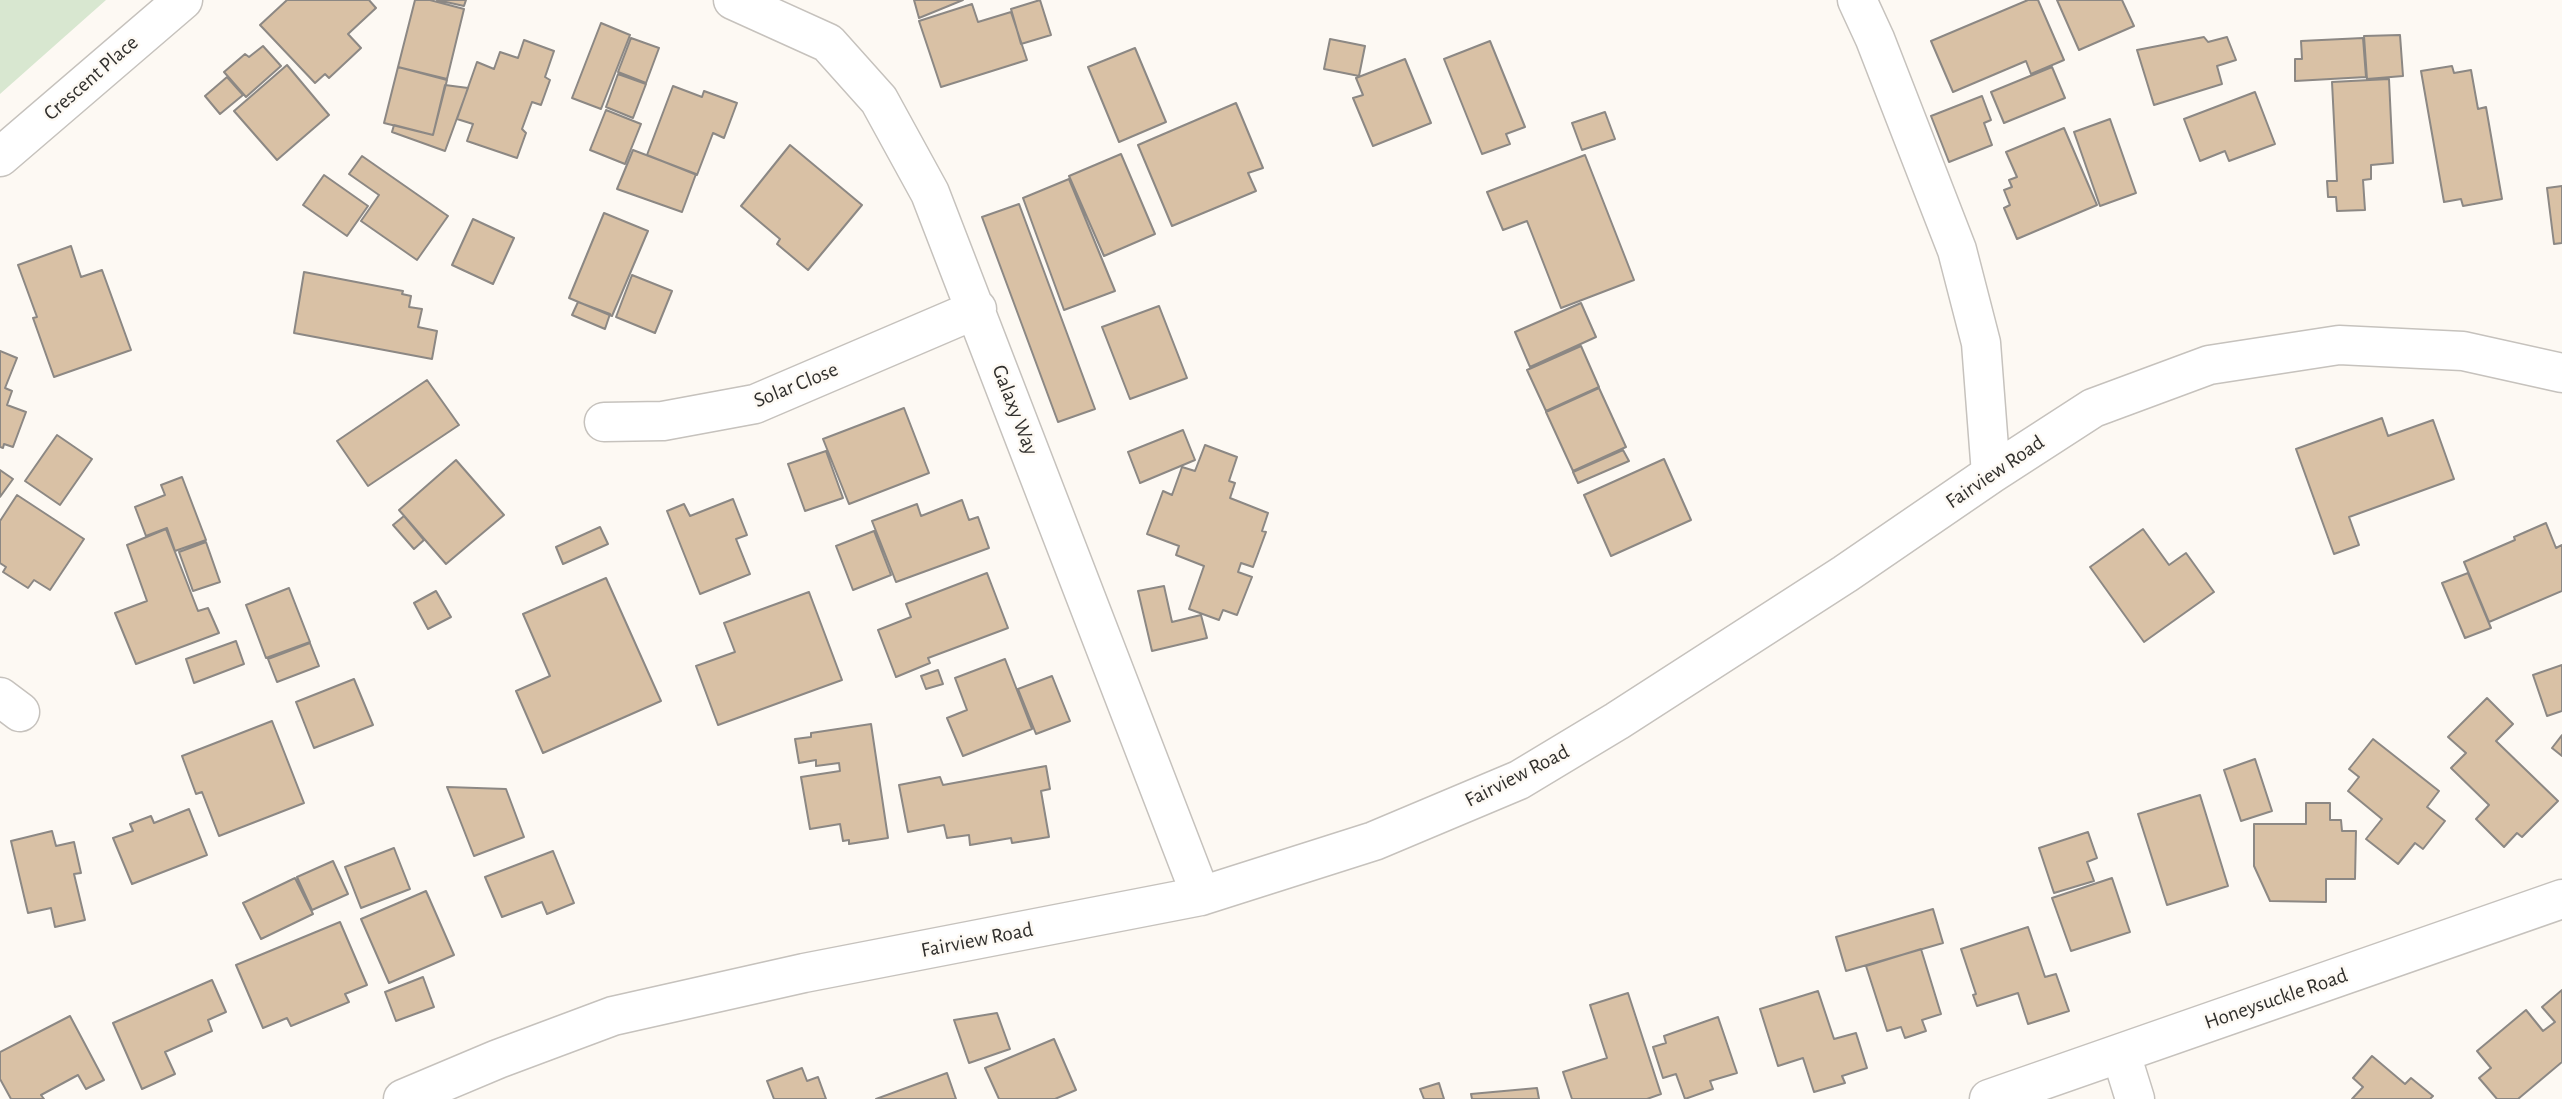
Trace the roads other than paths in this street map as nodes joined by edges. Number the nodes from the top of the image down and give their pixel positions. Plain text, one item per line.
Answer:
1 (183, 0) edge
2 (733, 0) edge
3 (1857, 0) edge
4 (0, 156) edge
5 (977, 309) junction
6 (2562, 373) edge
7 (604, 422) dead end
8 (1991, 474) junction
9 (1201, 896) junction
10 (2562, 899) edge
11 (2121, 1054) junction
12 (403, 1099) edge
13 (1989, 1099) edge
14 (2135, 1099) edge

1 - 4 street, Crescent Place
2 - 5 street, Galaxy Way
3 - 8 street
5 - 7 street, Solar Close
5 - 9 street, Galaxy Way
6 - 8 street, Fairview Road
8 - 9 street, Fairview Road
9 - 12 street, Fairview Road
10 - 11 street, Honeysuckle Road
11 - 13 street, Honeysuckle Road
11 - 14 street

